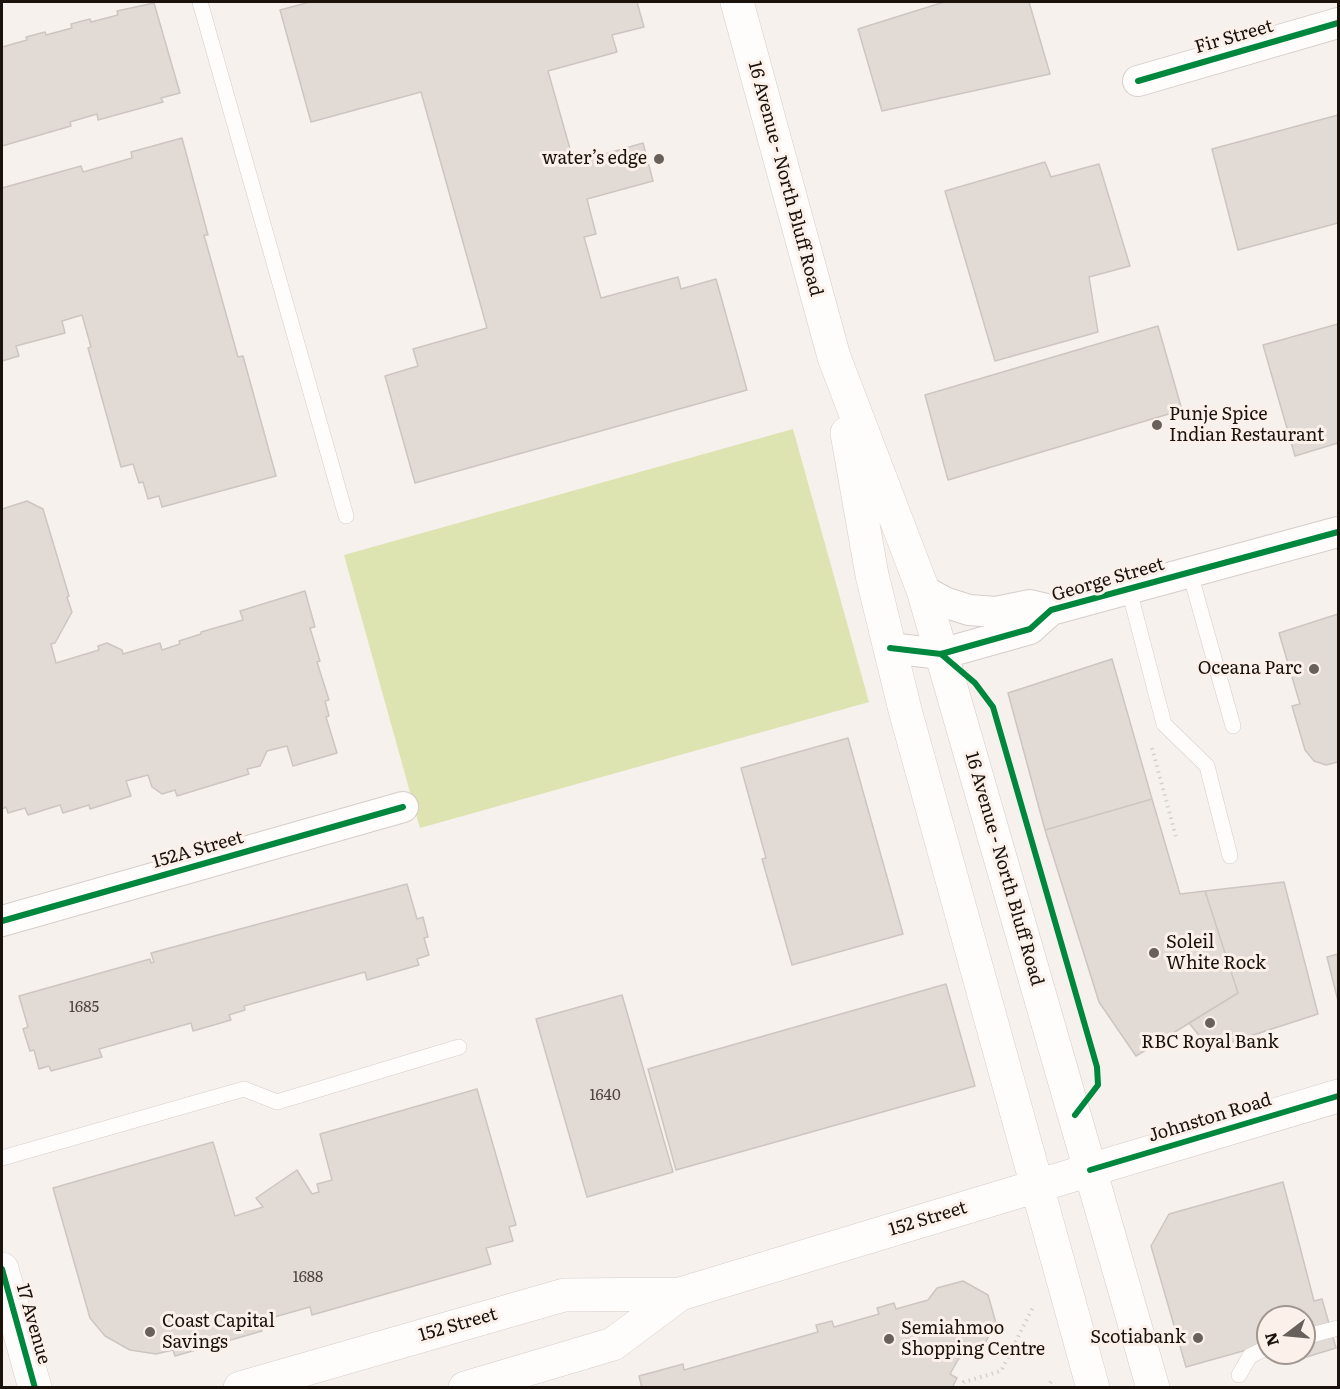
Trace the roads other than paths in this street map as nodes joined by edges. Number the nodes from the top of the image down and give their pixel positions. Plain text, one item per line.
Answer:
1 (200, 2) edge
2 (737, 2) edge
3 (1338, 22) edge
4 (1138, 81) dead end
5 (834, 357) junction
6 (346, 516) dead end
7 (1338, 532) edge
8 (1190, 573) junction
9 (923, 590) junction
10 (1129, 590) junction
11 (1051, 610) junction
12 (890, 648) junction
13 (941, 654) junction
14 (1233, 726) dead end
15 (403, 807) dead end
16 (1230, 856) dead end
17 (2, 921) edge
18 (459, 1047) dead end
19 (1338, 1096) edge
20 (2, 1158) edge
21 (1090, 1170) junction
22 (1038, 1186) junction
23 (2, 1269) edge
24 (680, 1294) junction
25 (1338, 1328) edge
26 (1316, 1334) edge
27 (1256, 1353) edge
28 (1239, 1375) dead end
29 (35, 1388) edge
30 (240, 1388) edge
31 (465, 1388) edge
32 (1093, 1388) edge
33 (1153, 1388) edge

1 - 6 lane
2 - 5 main road, 16 Avenue - North Bluff Road
3 - 4 street, Fir Street
5 - 9 main road, 16 Avenue - North Bluff Road
5 - 12 main road, 16 Avenue - North Bluff Road
7 - 8 street, George Street
8 - 10 street, George Street
8 - 14 lane
9 - 11 street, George Street
9 - 13 main road, 16 Avenue - North Bluff Road
10 - 11 street, George Street
10 - 16 lane
11 - 13 street, George Street
12 - 13 street, George Street
12 - 22 main road, 16 Avenue - North Bluff Road
13 - 21 main road, 16 Avenue - North Bluff Road
15 - 17 street, 152A Street
18 - 20 lane
19 - 21 main road, Johnston Road
21 - 22 main road, Johnston Road
21 - 33 main road, 16 Avenue - North Bluff Road
22 - 24 main road, 152 Street
22 - 32 main road, 16 Avenue - North Bluff Road
23 - 29 main road, 17 Avenue
24 - 30 main road, 152 Street
24 - 31 main road, 152 Street
25 - 26 lane
27 - 28 lane

